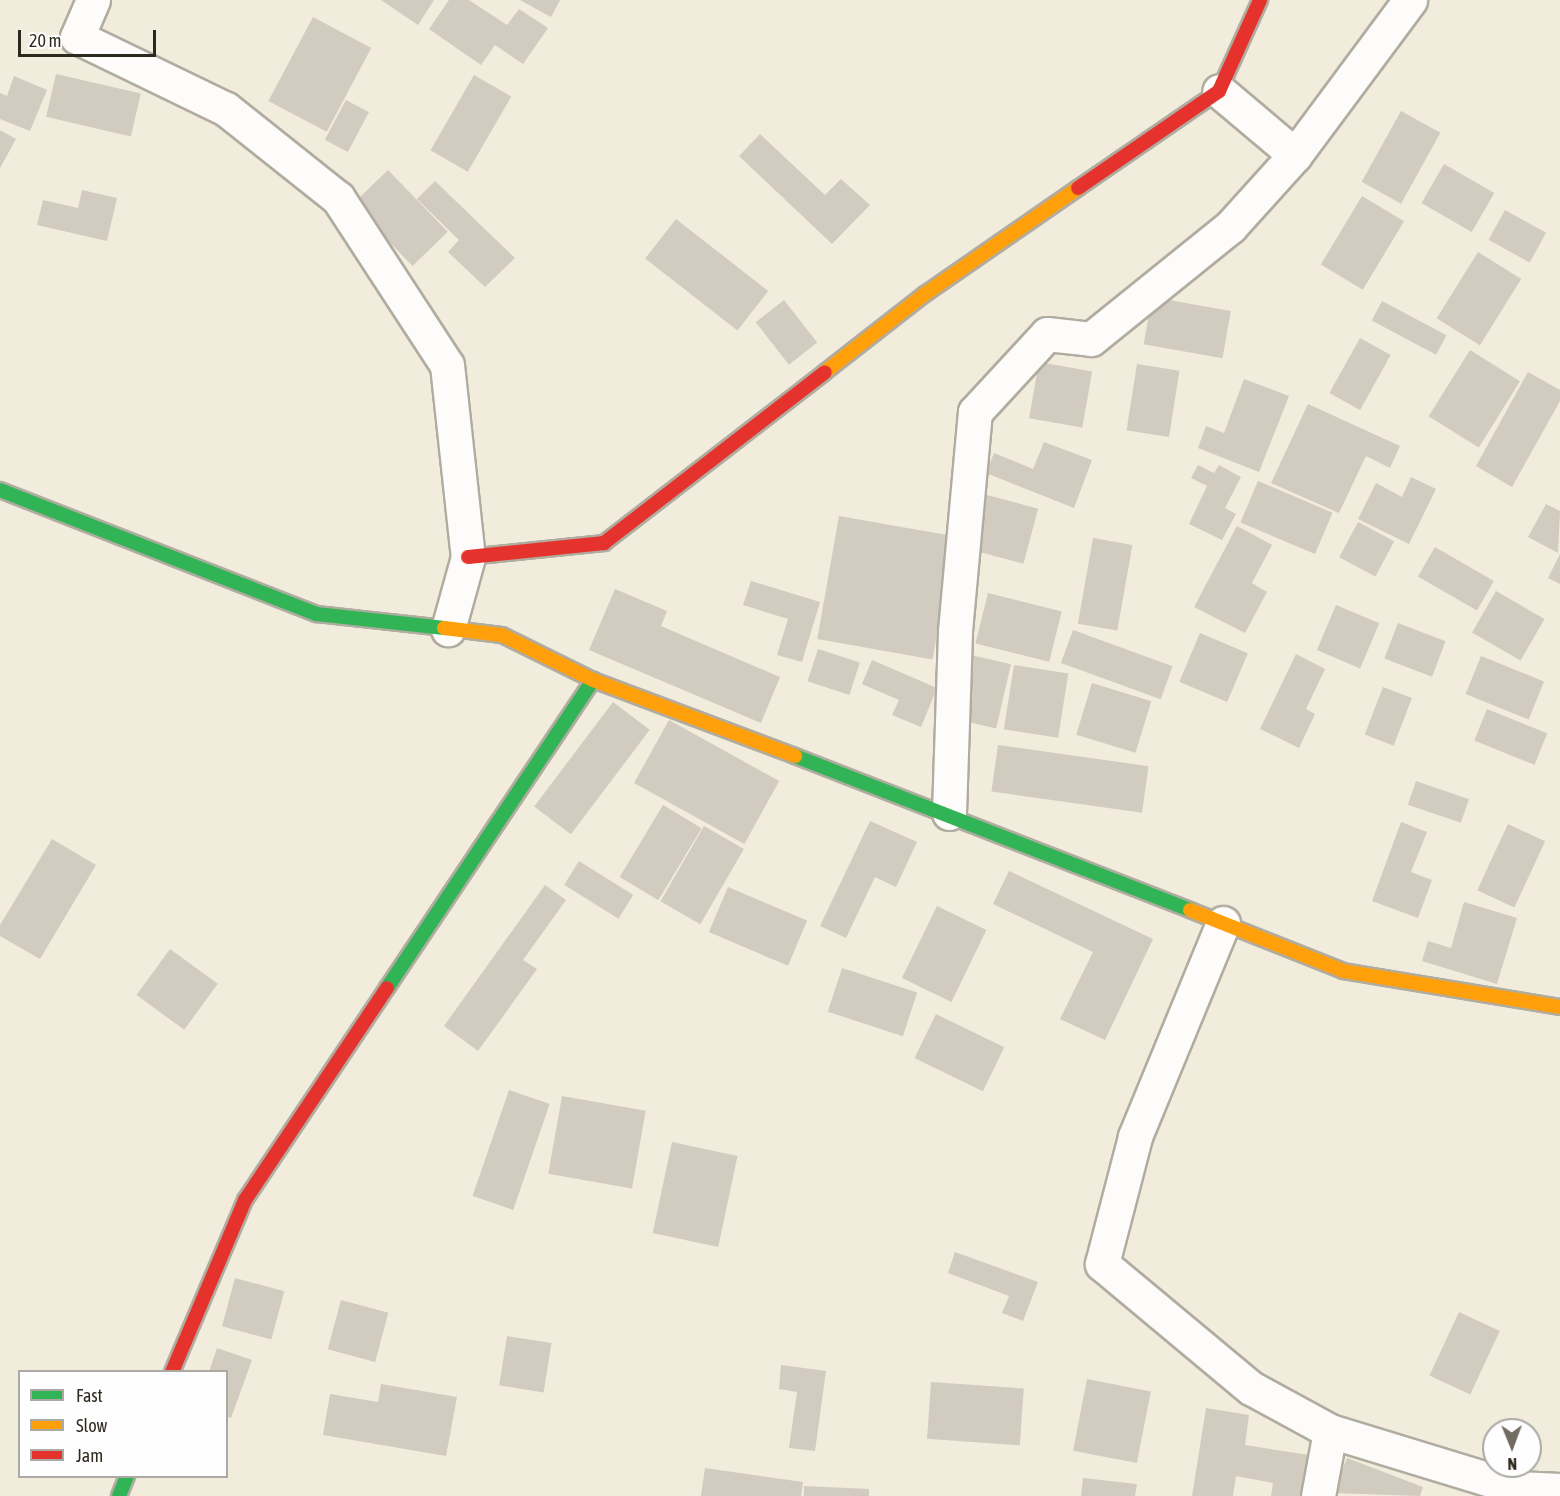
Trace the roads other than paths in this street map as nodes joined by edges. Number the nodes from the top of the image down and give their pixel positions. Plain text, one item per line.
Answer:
1 (93, 0) edge
2 (1260, 0) edge
3 (1410, 0) edge
4 (1219, 91) junction
5 (1295, 155) junction
6 (0, 490) edge
7 (468, 557) junction
8 (448, 629) junction
9 (593, 680) junction
10 (949, 813) junction
11 (1223, 923) junction
12 (1560, 1007) edge
13 (172, 1370) edge
14 (1330, 1431) junction
15 (126, 1478) edge
16 (1560, 1490) edge
17 (119, 1496) edge
18 (1318, 1496) edge

1 - 7 street
2 - 4 street
3 - 5 street
4 - 5 street
4 - 7 street
5 - 10 street
6 - 8 street
7 - 8 street
8 - 9 street
9 - 10 street
9 - 13 street
10 - 11 street
11 - 12 street
11 - 14 street
14 - 16 street
14 - 18 street
15 - 17 street

